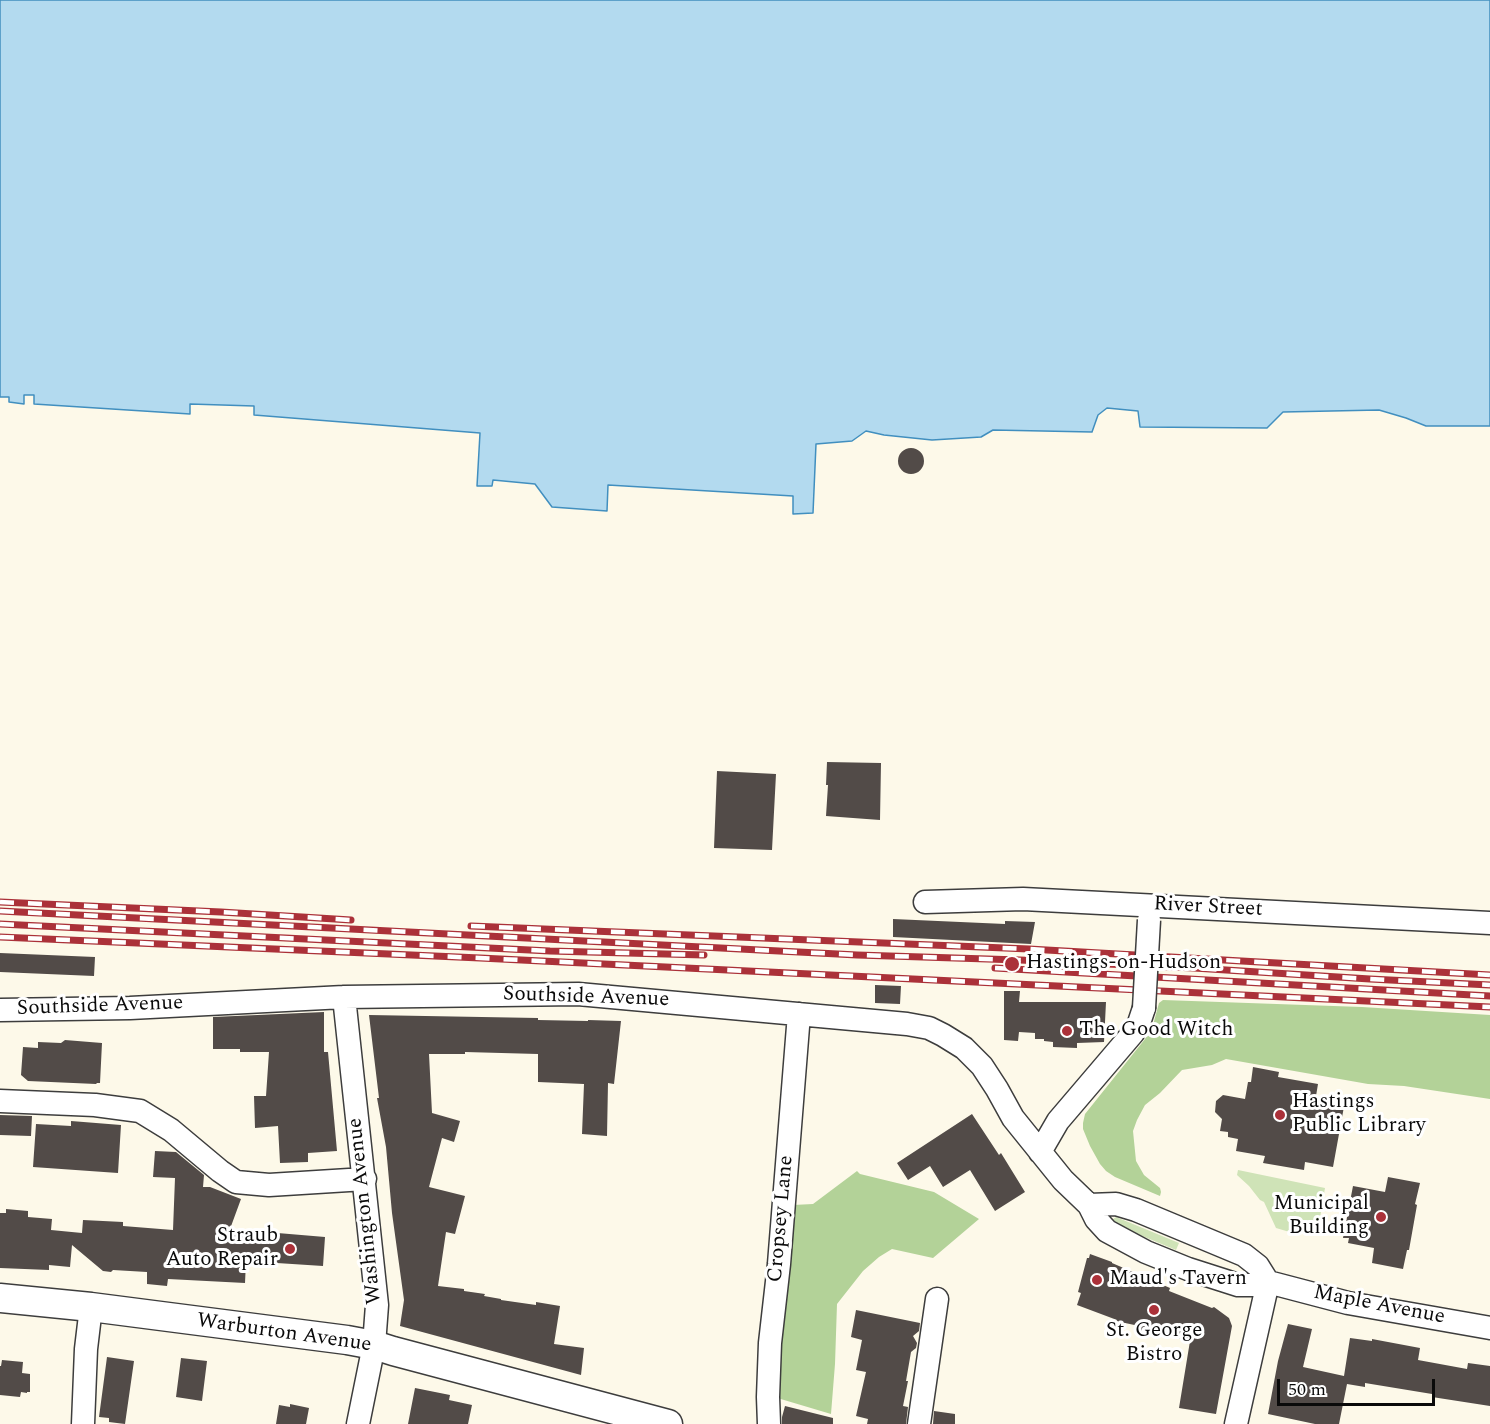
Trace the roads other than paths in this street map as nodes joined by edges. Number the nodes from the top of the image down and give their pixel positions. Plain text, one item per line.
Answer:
1 (925, 902) dead end
2 (1149, 912) junction
3 (1490, 923) edge
4 (344, 997) junction
5 (0, 1010) edge
6 (799, 1014) junction
7 (0, 1101) edge
8 (1040, 1152) junction
9 (364, 1179) junction
10 (1089, 1204) junction
11 (1268, 1282) junction
12 (0, 1298) edge
13 (937, 1299) dead end
14 (91, 1307) junction
15 (1490, 1328) edge
16 (374, 1345) junction
17 (83, 1424) edge
18 (358, 1424) edge
19 (668, 1424) edge
20 (769, 1424) edge
21 (919, 1424) edge
22 (1236, 1424) edge

1 - 2 street, River Street
2 - 3 street, River Street
2 - 8 street, bridge
4 - 5 street, Southside Avenue
4 - 6 street, Southside Avenue
4 - 9 street, Washington Avenue
6 - 8 street, Southside Avenue
6 - 20 street, Cropsey Lane
7 - 9 street
8 - 10 street, Southside Avenue
9 - 16 street, Washington Avenue
10 - 11 street
10 - 11 street, Southside Avenue
11 - 15 street, Maple Avenue
11 - 22 street
12 - 14 street, Warburton Avenue
13 - 21 street
14 - 16 street, Warburton Avenue
14 - 17 street
16 - 18 street, Washington Avenue
16 - 19 street, Warburton Avenue

